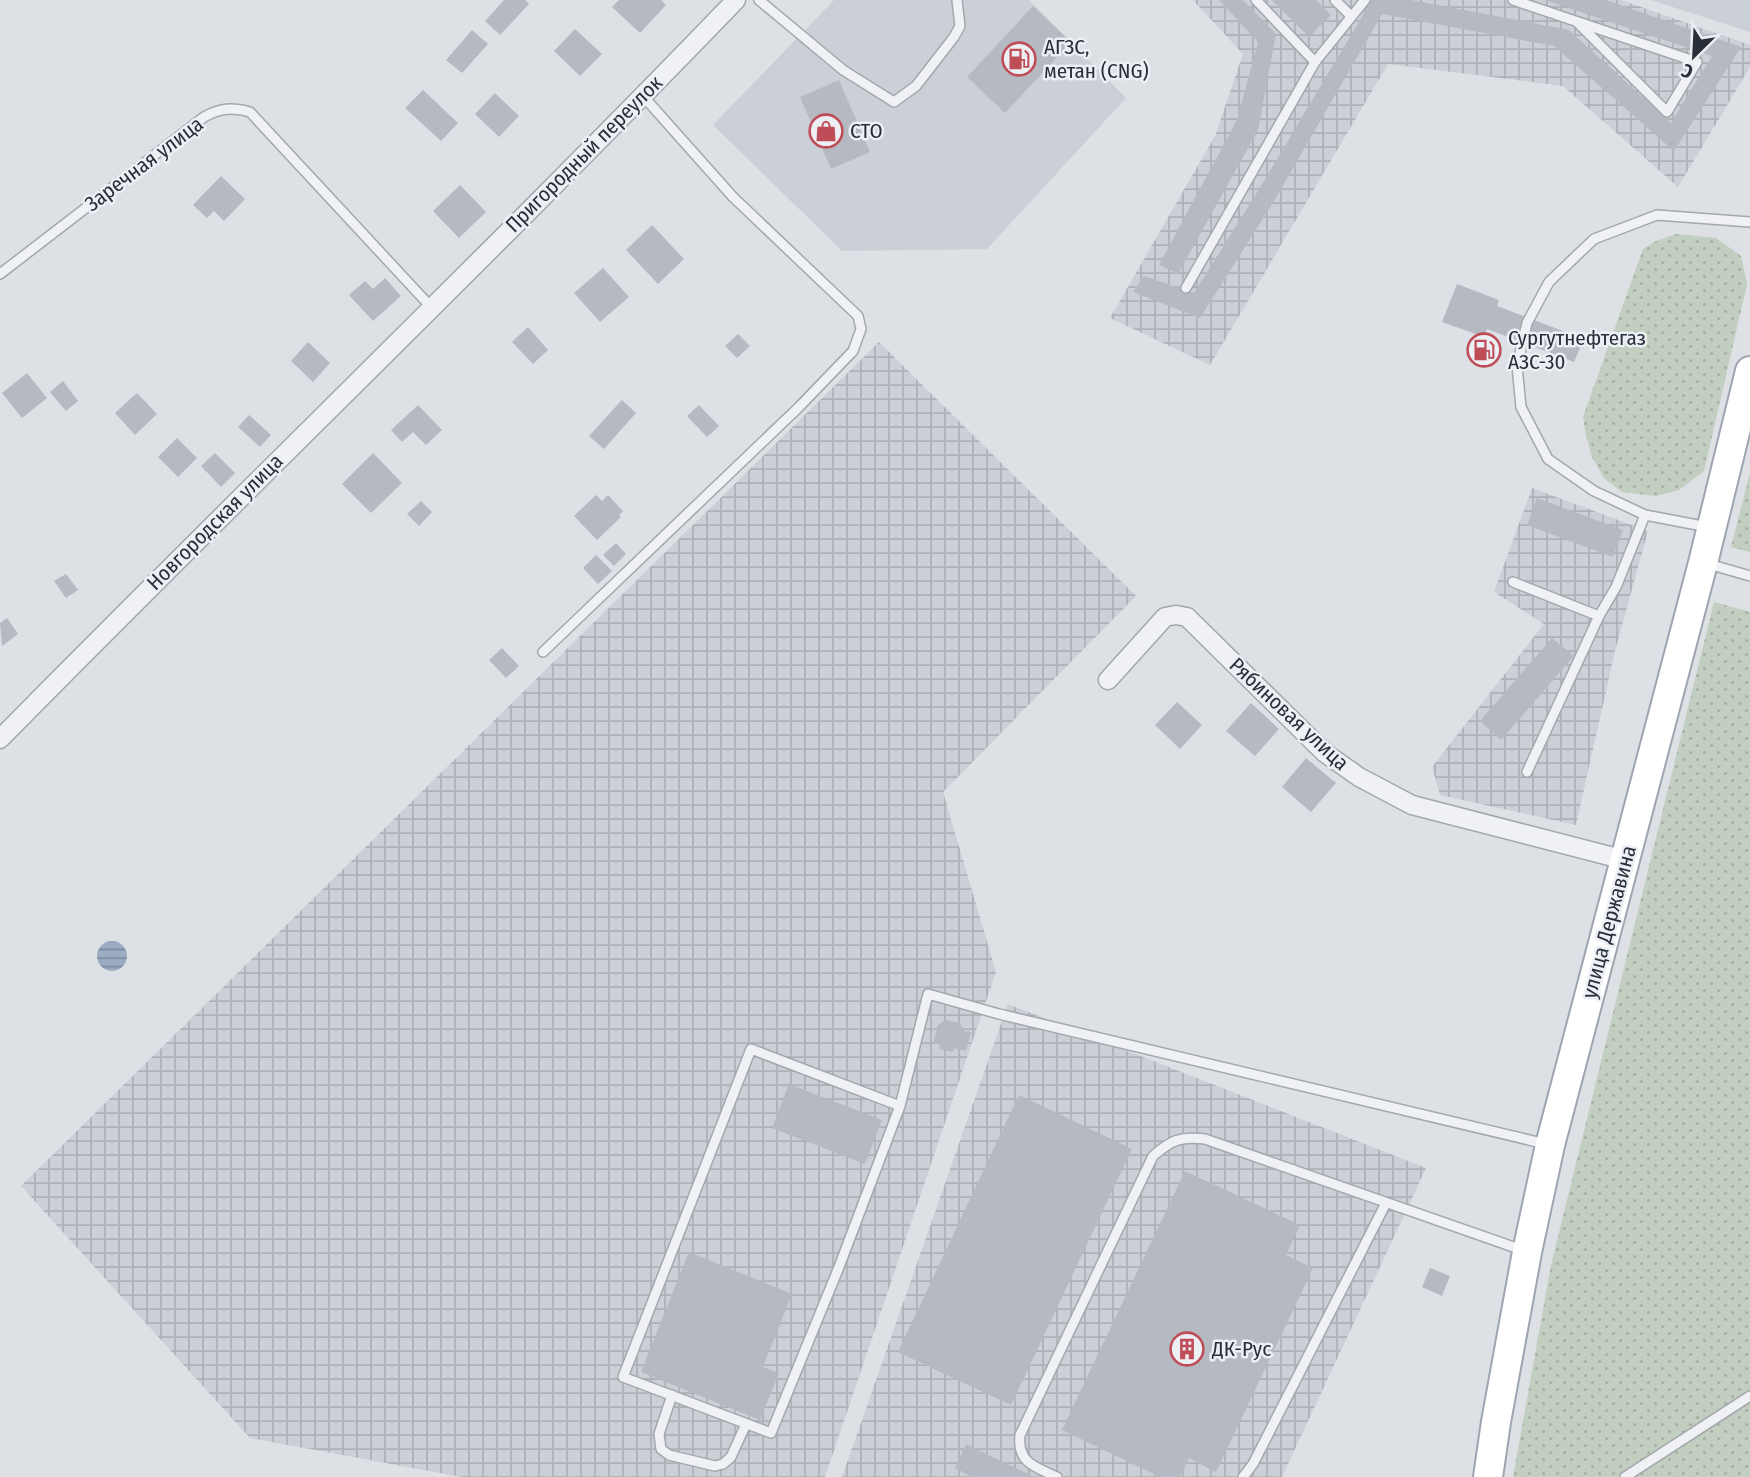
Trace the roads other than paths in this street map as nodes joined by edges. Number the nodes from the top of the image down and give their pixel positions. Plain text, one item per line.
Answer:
1 (736, 0) edge
2 (759, 0) edge
3 (957, 0) edge
4 (1256, 0) edge
5 (1335, 0) edge
6 (1366, 0) edge
7 (1513, 0) edge
8 (1351, 16) junction
9 (1578, 23) junction
10 (1315, 62) junction
11 (643, 96) junction
12 (1750, 222) edge
13 (0, 274) edge
14 (1186, 288) dead end
15 (431, 307) junction
16 (1750, 371) edge
17 (1645, 514) junction
18 (1711, 528) junction
19 (1703, 562) junction
20 (1750, 576) edge
21 (1513, 582) dead end
22 (1599, 617) junction
23 (543, 652) dead end
24 (1108, 680) dead end
25 (0, 739) edge
26 (1527, 772) dead end
27 (1625, 860) junction
28 (900, 1106) junction
29 (1550, 1145) junction
30 (1386, 1203) junction
31 (1527, 1252) junction
32 (672, 1395) junction
33 (1750, 1396) edge
34 (746, 1424) junction
35 (1057, 1477) edge
36 (1243, 1477) edge
37 (1488, 1477) edge
38 (1625, 1477) edge

1 - 11 street, Пригородный переулок
2 - 3 lane
4 - 10 lane
5 - 8 lane
6 - 8 lane
7 - 9 lane
8 - 10 lane
9 - 9 lane
10 - 14 lane
11 - 15 street, Пригородный переулок
11 - 23 lane
12 - 17 lane
13 - 15 lane, Заречная улица
15 - 25 street, Новгородская улица
16 - 18 main road, улица Державина
17 - 18 lane
17 - 22 lane
18 - 19 main road, улица Державина
19 - 20 lane
19 - 27 main road, улица Державина
21 - 22 lane
22 - 26 lane
24 - 27 street, Рябиновая улица
27 - 29 main road, улица Державина
28 - 29 lane
28 - 32 lane
28 - 34 lane
29 - 31 main road, улица Державина
30 - 31 lane
30 - 35 lane
30 - 36 lane
31 - 37 main road, улица Державина
32 - 34 lane
32 - 34 lane
33 - 38 lane

